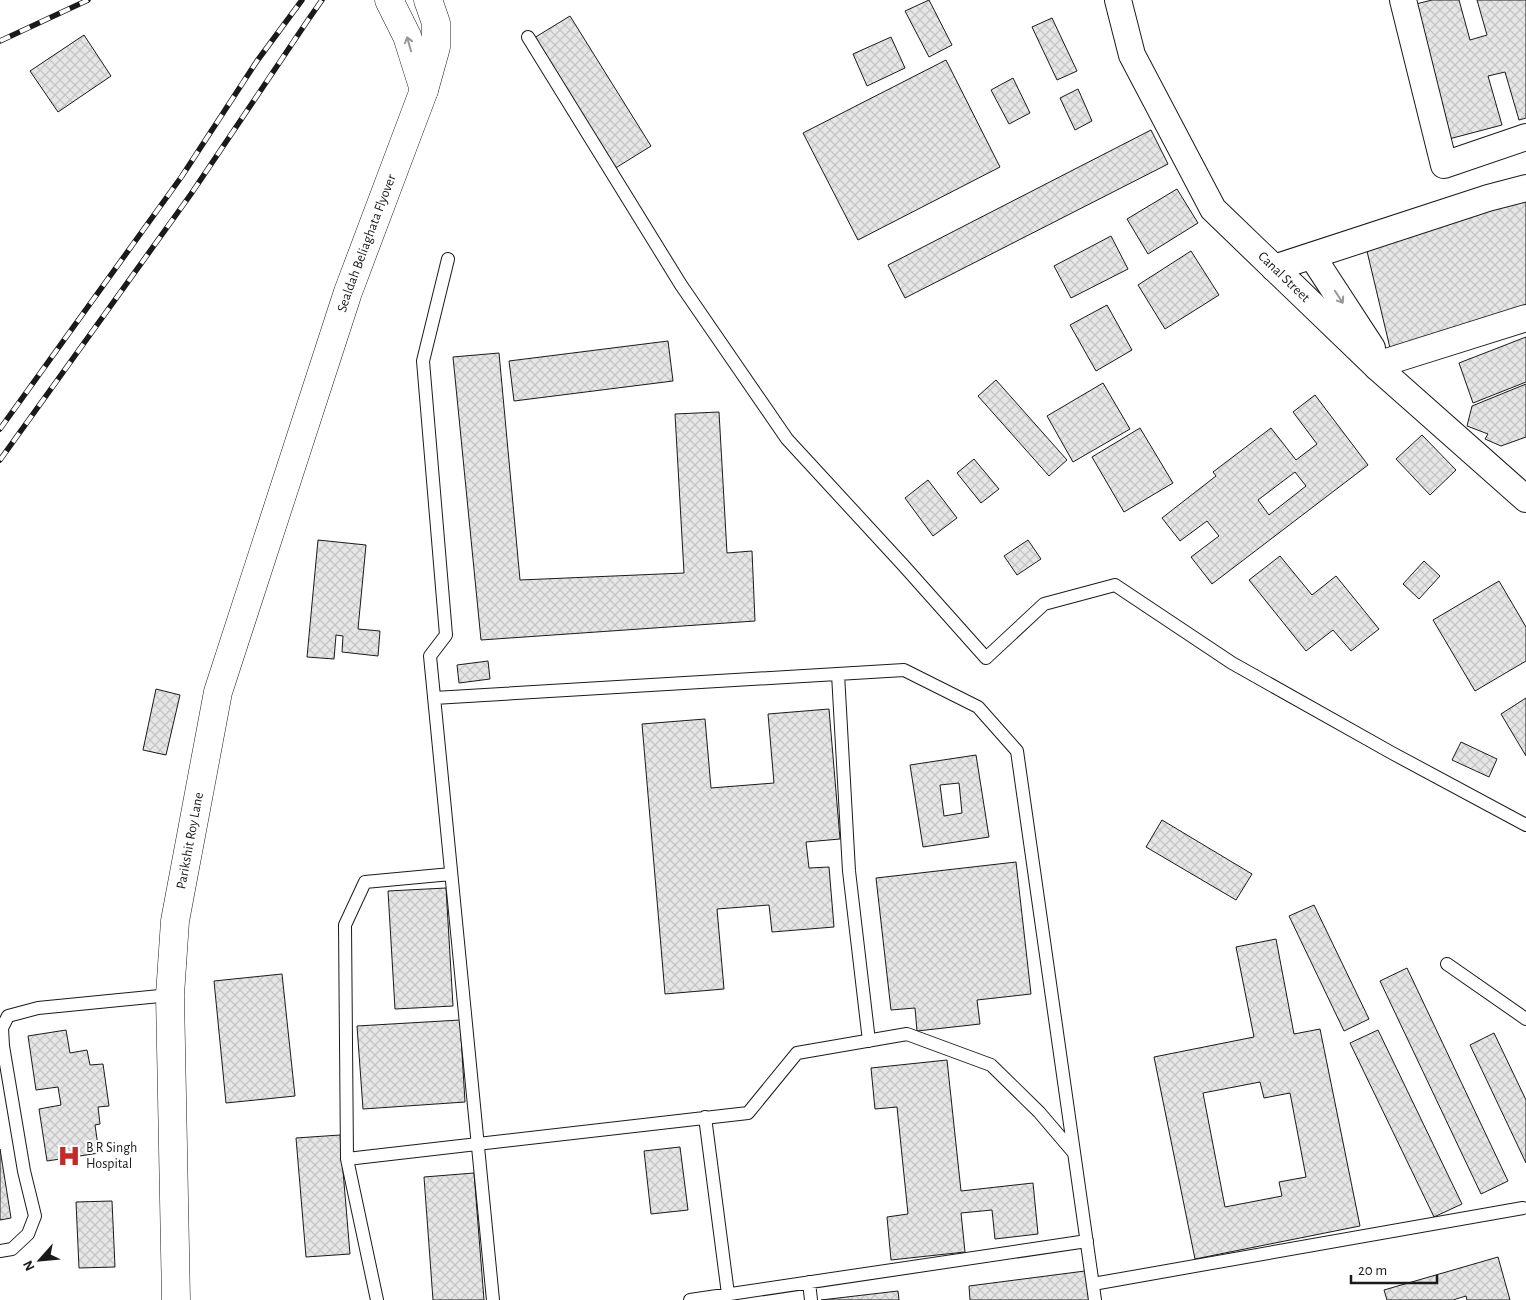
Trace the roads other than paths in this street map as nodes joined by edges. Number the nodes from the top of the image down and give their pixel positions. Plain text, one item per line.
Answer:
1 (389, 0) edge
2 (428, 0) edge
3 (1118, 0) edge
4 (1403, 0) edge
5 (528, 38) dead end
6 (424, 90) junction
7 (1526, 137) edge
8 (1526, 188) edge
9 (1312, 256) junction
10 (448, 259) dead end
11 (1274, 268) junction
12 (1526, 318) edge
13 (1380, 365) junction
14 (314, 398) joint
15 (1526, 499) edge
16 (838, 674) junction
17 (434, 698) junction
18 (1526, 825) edge
19 (452, 874) junction
20 (1447, 964) dead end
21 (170, 995) junction
22 (1526, 1019) edge
23 (869, 1041) junction
24 (705, 1117) junction
25 (478, 1143) junction
26 (1074, 1153) junction
27 (347, 1159) junction
28 (1523, 1208) dead end
29 (1087, 1241) junction
30 (0, 1252) edge
31 (809, 1282) junction
32 (1093, 1284) junction
33 (728, 1294) junction
34 (176, 1300) edge
35 (377, 1300) edge
36 (493, 1300) edge
37 (690, 1300) edge
38 (811, 1300) edge
39 (1095, 1300) edge

6 -> 1 main road
2 - 6 main road, Sealdah Beliaghata Flyover
3 - 11 street, Canal Street
4 - 7 street
5 - 18 lane
6 - 14 main road, Sealdah Beliaghata Flyover
8 - 9 street
9 - 11 street
9 -> 13 street
10 - 17 lane
11 - 13 street, Canal Street
12 - 13 street
13 - 15 street, Canal Street
14 - 21 main road, Parikshit Roy Lane
16 - 17 lane
16 - 23 lane
16 - 26 lane
17 - 19 lane
19 - 25 lane
19 - 27 lane
20 - 22 lane
21 - 30 lane
21 - 34 main road, Parikshit Roy Lane
23 - 24 lane
23 - 26 lane
24 - 25 lane
24 - 33 lane
25 - 27 lane
25 - 36 lane
26 - 29 lane
27 - 35 lane
28 - 32 lane
29 - 31 lane
29 - 32 lane
31 - 33 lane
31 - 38 lane
32 - 39 lane
33 - 37 lane

